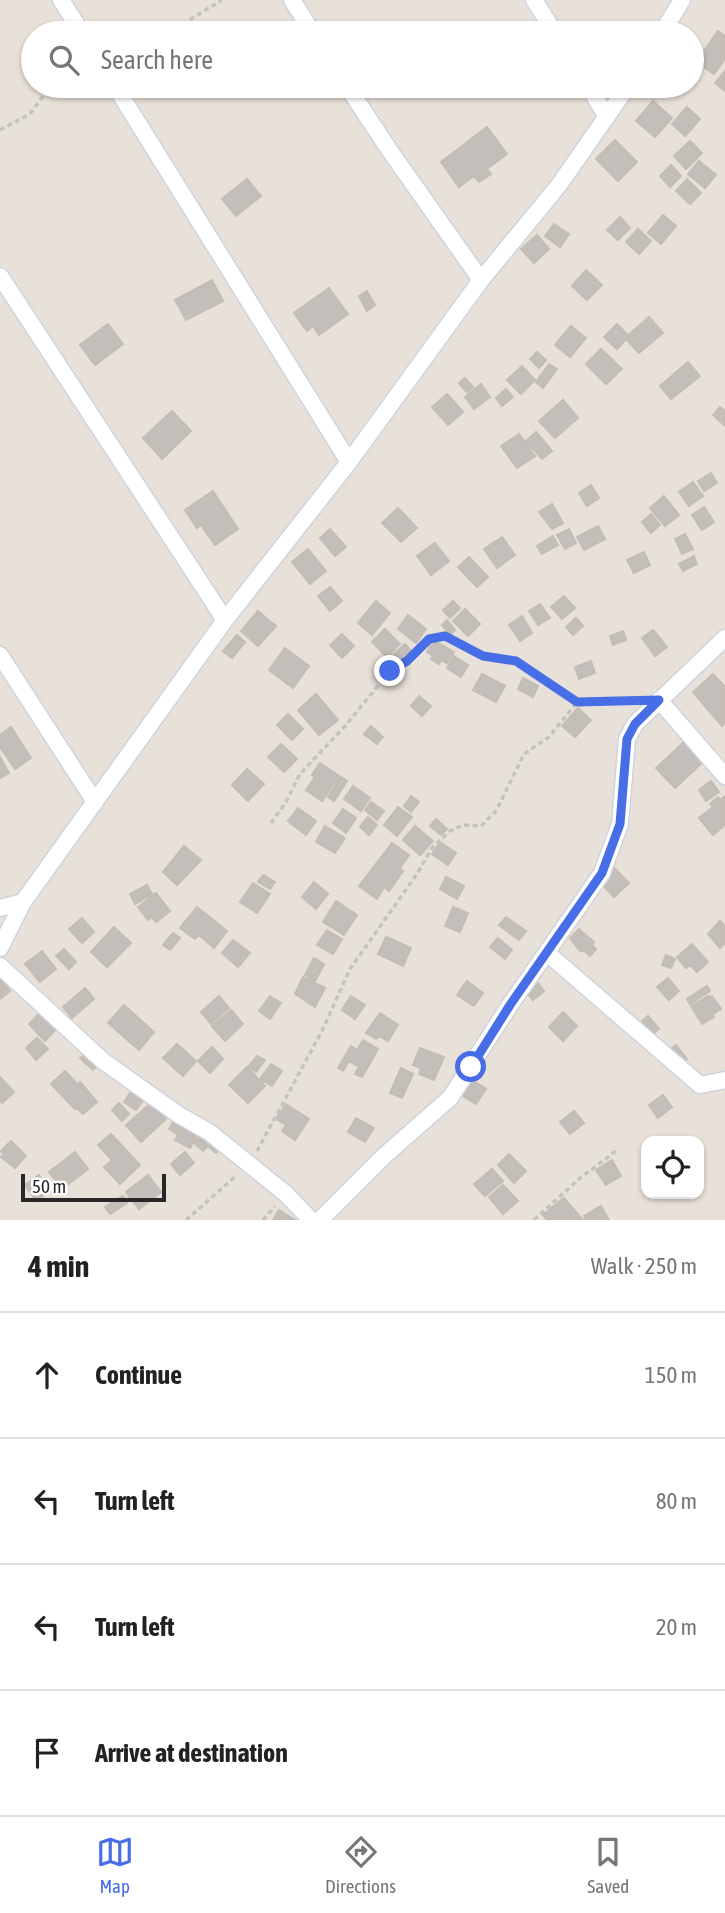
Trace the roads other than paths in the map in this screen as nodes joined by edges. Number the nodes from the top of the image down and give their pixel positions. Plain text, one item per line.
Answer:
1 (61, 0) edge
2 (292, 0) edge
3 (534, 0) edge
4 (682, 0) edge
5 (74, 21) edge
6 (305, 21) edge
7 (547, 21) edge
8 (669, 21) edge
9 (122, 98) edge
10 (355, 98) edge
11 (595, 98) edge
12 (620, 98) edge
13 (607, 117) junction
14 (0, 276) edge
15 (481, 280) junction
16 (349, 462) junction
17 (225, 620) junction
18 (725, 638) edge
19 (0, 655) edge
20 (659, 700) junction
21 (725, 776) edge
22 (95, 802) junction
23 (23, 902) junction
24 (0, 908) edge
25 (0, 948) edge
26 (547, 953) junction
27 (0, 966) edge
28 (725, 1080) edge
29 (311, 1220) edge
30 (320, 1220) edge

1 - 5 street
2 - 6 street
3 - 7 street
4 - 8 street
9 - 16 street
10 - 15 street
11 - 13 street
12 - 13 street
13 - 15 street
14 - 17 street
15 - 16 street
16 - 17 street
17 - 22 street
18 - 20 street
19 - 22 street
20 - 21 street
20 - 26 street
22 - 23 street
23 - 24 street
23 - 25 street
26 - 28 street
26 - 30 street
27 - 29 street

